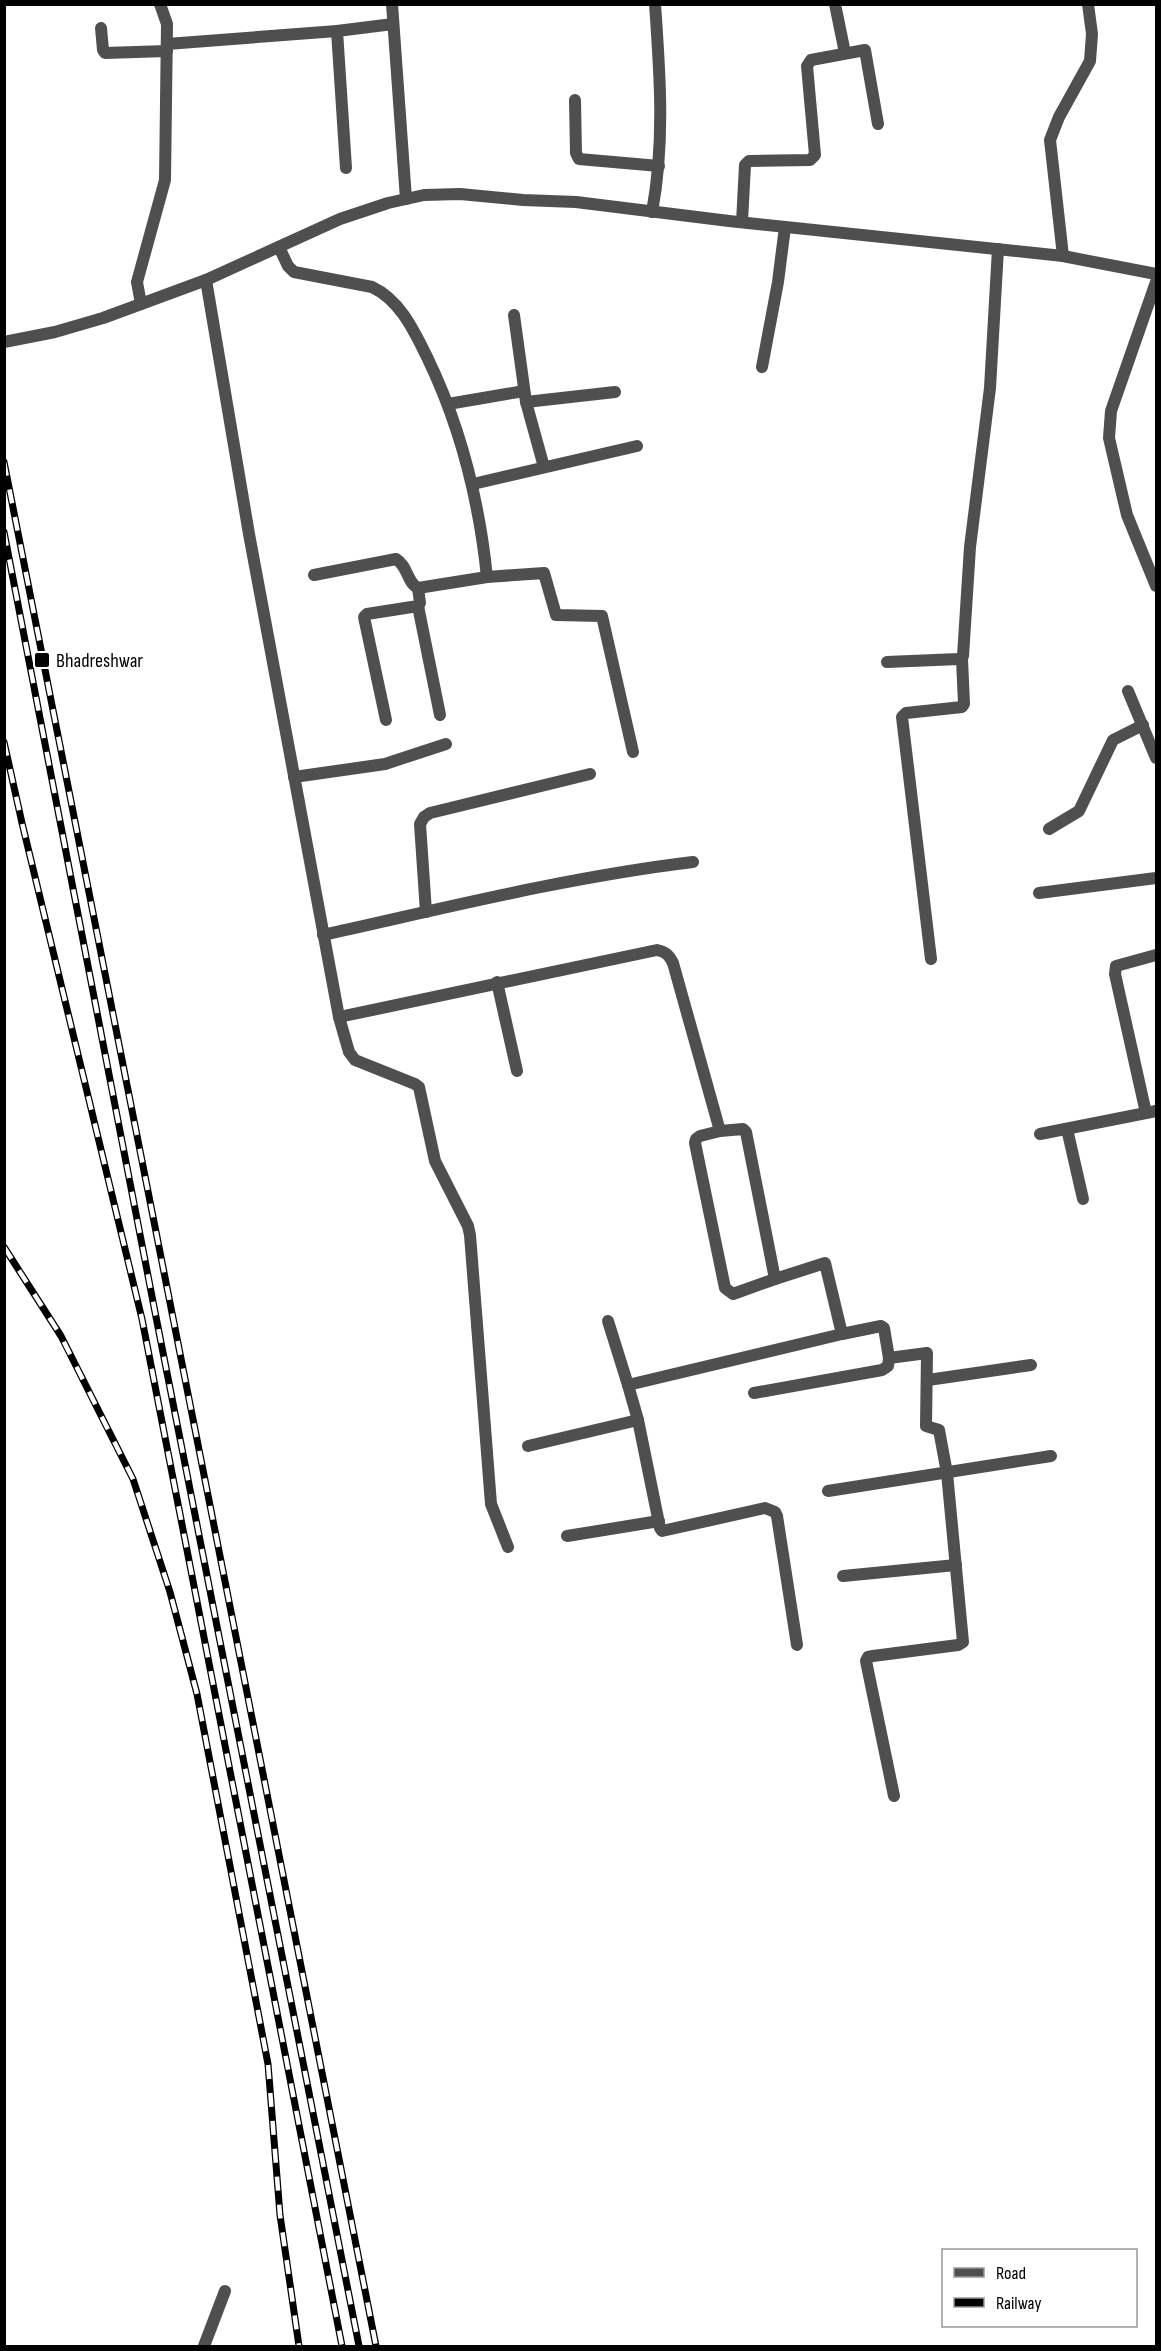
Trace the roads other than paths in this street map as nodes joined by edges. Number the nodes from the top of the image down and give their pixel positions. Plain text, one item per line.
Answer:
1 (160, 4) edge
2 (392, 4) edge
3 (655, 4) edge
4 (835, 4) edge
5 (1088, 4) edge
6 (393, 24) junction
7 (101, 28) dead end
8 (337, 31) junction
9 (167, 47) junction
10 (845, 53) junction
11 (575, 100) dead end
12 (878, 124) dead end
13 (659, 166) junction
14 (346, 168) dead end
15 (406, 199) junction
16 (652, 212) junction
17 (742, 222) junction
18 (785, 227) junction
19 (279, 247) junction
20 (998, 249) junction
21 (1058, 256) junction
22 (1156, 274) edge
23 (206, 280) junction
24 (1156, 282) edge
25 (141, 304) junction
26 (514, 315) dead end
27 (4, 342) edge
28 (762, 367) dead end
29 (615, 392) dead end
30 (525, 397) junction
31 (448, 404) junction
32 (637, 446) dead end
33 (544, 466) junction
34 (473, 484) junction
35 (314, 575) dead end
36 (488, 577) junction
37 (1155, 579) edge
38 (418, 588) junction
39 (418, 606) junction
40 (962, 659) junction
41 (887, 662) dead end
42 (1128, 691) dead end
43 (440, 715) dead end
44 (386, 720) dead end
45 (1143, 725) junction
46 (446, 744) dead end
47 (633, 752) dead end
48 (1156, 758) edge
49 (590, 774) dead end
50 (294, 777) junction
51 (1049, 829) dead end
52 (693, 862) dead end
53 (1156, 878) edge
54 (1039, 892) dead end
55 (426, 912) junction
56 (322, 934) junction
57 (1156, 955) edge
58 (931, 959) dead end
59 (498, 982) junction
60 (339, 1017) junction
61 (517, 1071) dead end
62 (1151, 1112) edge
63 (1067, 1129) junction
64 (720, 1131) junction
65 (1040, 1134) dead end
66 (1083, 1199) dead end
67 (775, 1279) junction
68 (608, 1321) dead end
69 (842, 1334) junction
70 (889, 1358) junction
71 (1030, 1365) dead end
72 (928, 1380) junction
73 (628, 1385) junction
74 (754, 1393) dead end
75 (638, 1420) junction
76 (528, 1446) dead end
77 (1051, 1456) dead end
78 (947, 1473) junction
79 (828, 1491) dead end
80 (659, 1521) junction
81 (567, 1536) dead end
82 (508, 1547) dead end
83 (956, 1565) junction
84 (843, 1576) dead end
85 (797, 1645) dead end
86 (894, 1796) dead end
87 (225, 2291) dead end
88 (204, 2346) edge

1 - 9 street
2 - 6 street
3 - 13 street
4 - 10 street
5 - 21 street
6 - 8 street
6 - 15 street
7 - 9 street
8 - 9 street
8 - 14 street
9 - 25 street
10 - 12 street
10 - 17 street
11 - 13 street
13 - 16 street
15 - 16 street
15 - 19 street
16 - 17 street
17 - 18 street
18 - 20 street
18 - 28 street
19 - 23 street
19 - 31 street
20 - 21 street
20 - 40 street
21 - 22 street
23 - 25 street
23 - 50 street
24 - 37 street
25 - 27 street
26 - 30 street
29 - 30 street
30 - 31 street
30 - 33 street
31 - 34 street
32 - 33 street
33 - 34 street
34 - 36 street
35 - 38 street
36 - 38 street
36 - 47 street
38 - 39 street
39 - 43 street
39 - 44 street
40 - 41 street
40 - 58 street
42 - 45 street
45 - 48 street
45 - 51 street
46 - 50 street
49 - 55 street
50 - 56 street
52 - 55 street
53 - 54 street
55 - 56 street
56 - 60 street
57 - 62 street
59 - 60 street
59 - 61 street
59 - 64 street
60 - 82 street
62 - 63 street
63 - 65 street
63 - 66 street
64 - 67 street
64 - 67 street
67 - 69 street
68 - 73 street
69 - 70 street
69 - 73 street
70 - 72 street
70 - 74 street
71 - 72 street
72 - 78 street
73 - 75 street
75 - 76 street
75 - 80 street
77 - 78 street
78 - 79 street
78 - 83 street
80 - 81 street
80 - 85 street
83 - 84 street
83 - 86 street
87 - 88 street

